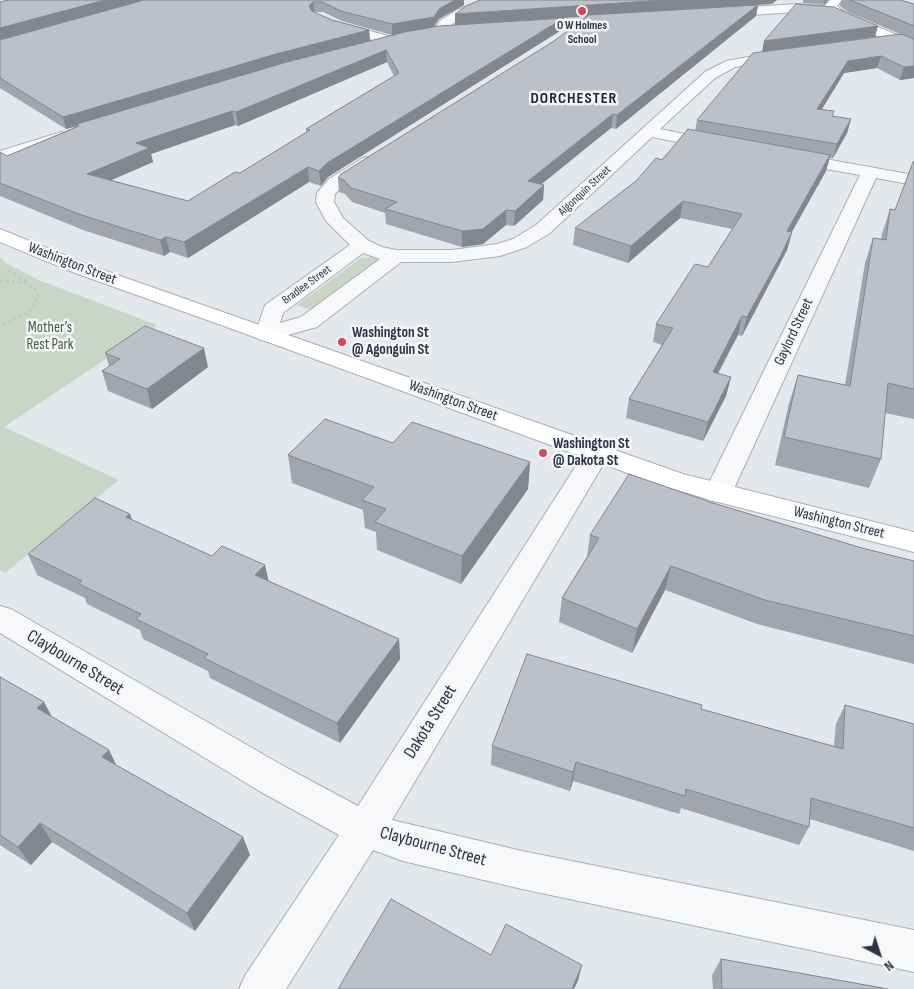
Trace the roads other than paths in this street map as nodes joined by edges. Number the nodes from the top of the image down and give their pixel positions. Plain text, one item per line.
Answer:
1 (493, 0) edge
2 (799, 0) edge
3 (834, 6) edge
4 (706, 14) edge
5 (323, 20) edge
6 (628, 20) edge
7 (583, 23) junction
8 (514, 27) edge
9 (458, 31) edge
10 (439, 32) junction
11 (422, 35) edge
12 (562, 38) edge
13 (897, 40) junction
14 (866, 45) edge
15 (366, 47) edge
16 (914, 47) edge
17 (800, 53) edge
18 (648, 132) junction
19 (73, 133) edge
20 (730, 147) edge
21 (382, 154) edge
22 (778, 155) edge
23 (0, 156) edge
24 (870, 172) junction
25 (914, 180) edge
26 (0, 235) edge
27 (362, 244) junction
28 (396, 256) junction
29 (266, 334) junction
30 (597, 453) junction
31 (718, 493) junction
32 (914, 542) edge
33 (0, 618) edge
34 (365, 829) junction
35 (914, 951) edge
36 (261, 989) edge

1 - 10 street
2 - 3 street
3 - 4 street
3 - 13 main road
5 - 15 street
6 - 7 street
7 - 8 street
7 - 12 street
9 - 10 street
10 - 11 street
13 - 14 street
13 - 16 main road
17 - 18 street, Algonquin Street
18 - 20 street
18 - 28 street, Algonquin Street
19 - 23 street
21 - 27 street
22 - 24 street
24 - 25 street
24 - 31 street, Gaylord Street
26 - 29 main road, Washington Street
27 - 28 street
27 - 29 street, Bradlee Street
28 - 29 street
29 - 30 main road, Washington Street
30 - 31 main road, Washington Street
30 - 34 street, Dakota Street
31 - 32 main road, Washington Street
33 - 34 street, Claybourne Street
34 - 35 street, Claybourne Street
34 - 36 street, Dakota Street

